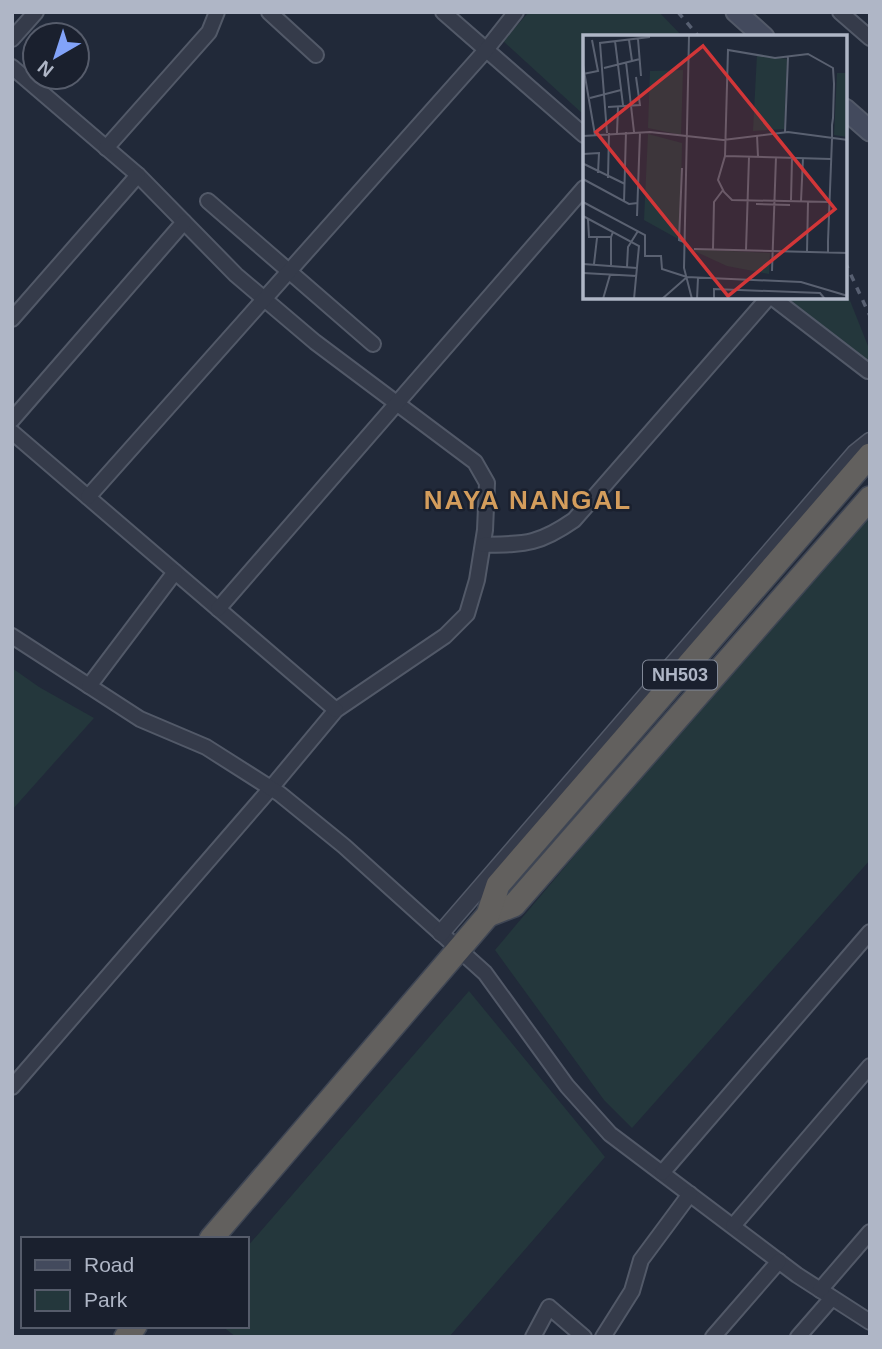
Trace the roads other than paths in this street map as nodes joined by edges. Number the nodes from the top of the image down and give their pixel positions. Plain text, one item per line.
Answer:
1 (36, 12) edge
2 (217, 12) edge
3 (269, 12) edge
4 (443, 12) edge
5 (516, 12) edge
6 (736, 12) edge
7 (840, 12) edge
8 (762, 35) edge
9 (870, 38) edge
10 (12, 39) edge
11 (486, 50) junction
12 (316, 55) dead end
13 (12, 67) edge
14 (847, 111) edge
15 (870, 131) edge
16 (583, 134) edge
17 (106, 148) junction
18 (138, 175) junction
19 (583, 189) edge
20 (208, 201) dead end
21 (184, 222) junction
22 (289, 271) junction
23 (264, 299) junction
24 (770, 299) edge
25 (772, 299) edge
26 (12, 318) edge
27 (373, 344) dead end
28 (868, 371) dead end
29 (397, 403) junction
30 (12, 420) edge
31 (12, 432) edge
32 (870, 441) edge
33 (870, 455) edge
34 (88, 497) junction
35 (868, 504) edge
36 (483, 545) junction
37 (175, 572) junction
38 (218, 609) junction
39 (12, 636) edge
40 (89, 686) junction
41 (336, 710) junction
42 (271, 788) junction
43 (503, 870) junction
44 (488, 915) junction
45 (870, 932) edge
46 (441, 933) junction
47 (460, 950) junction
48 (870, 1066) edge
49 (12, 1087) edge
50 (662, 1173) junction
51 (690, 1194) junction
52 (733, 1226) junction
53 (870, 1232) edge
54 (213, 1237) edge
55 (779, 1261) junction
56 (826, 1294) junction
57 (870, 1322) edge
58 (533, 1337) edge
59 (584, 1337) edge
60 (603, 1337) edge
61 (713, 1337) edge
62 (798, 1337) edge

1 - 10 street
2 - 17 street
3 - 12 street
4 - 11 street
5 - 11 street
6 - 8 main road
7 - 9 street
11 - 16 street
11 - 22 street
13 - 17 street
14 - 15 main road
17 - 18 street
18 - 21 street
18 - 26 street
19 - 29 street
20 - 22 street
21 - 23 street
21 - 30 street
22 - 23 street
22 - 27 street
23 - 29 street
23 - 34 street
24 - 36 street
25 - 28 street
29 - 36 street
29 - 38 street
31 - 34 street
32 - 43 street
33 - 43 highway, NH503
34 - 37 street
35 - 44 highway, NH503
36 - 41 street
37 - 38 street
37 - 40 street
38 - 41 street
39 - 40 street
40 - 42 street
41 - 42 street
42 - 46 street
42 - 49 street
43 - 44 highway, NH503
43 - 46 street
44 - 47 highway, NH503
45 - 50 street
46 - 47 street
47 - 50 street
47 - 54 highway, NH503
48 - 52 street
50 - 51 street
51 - 52 street
51 - 60 street
52 - 55 street
53 - 56 street
55 - 56 street
55 - 61 street
56 - 57 street
56 - 62 street
58 - 59 street

